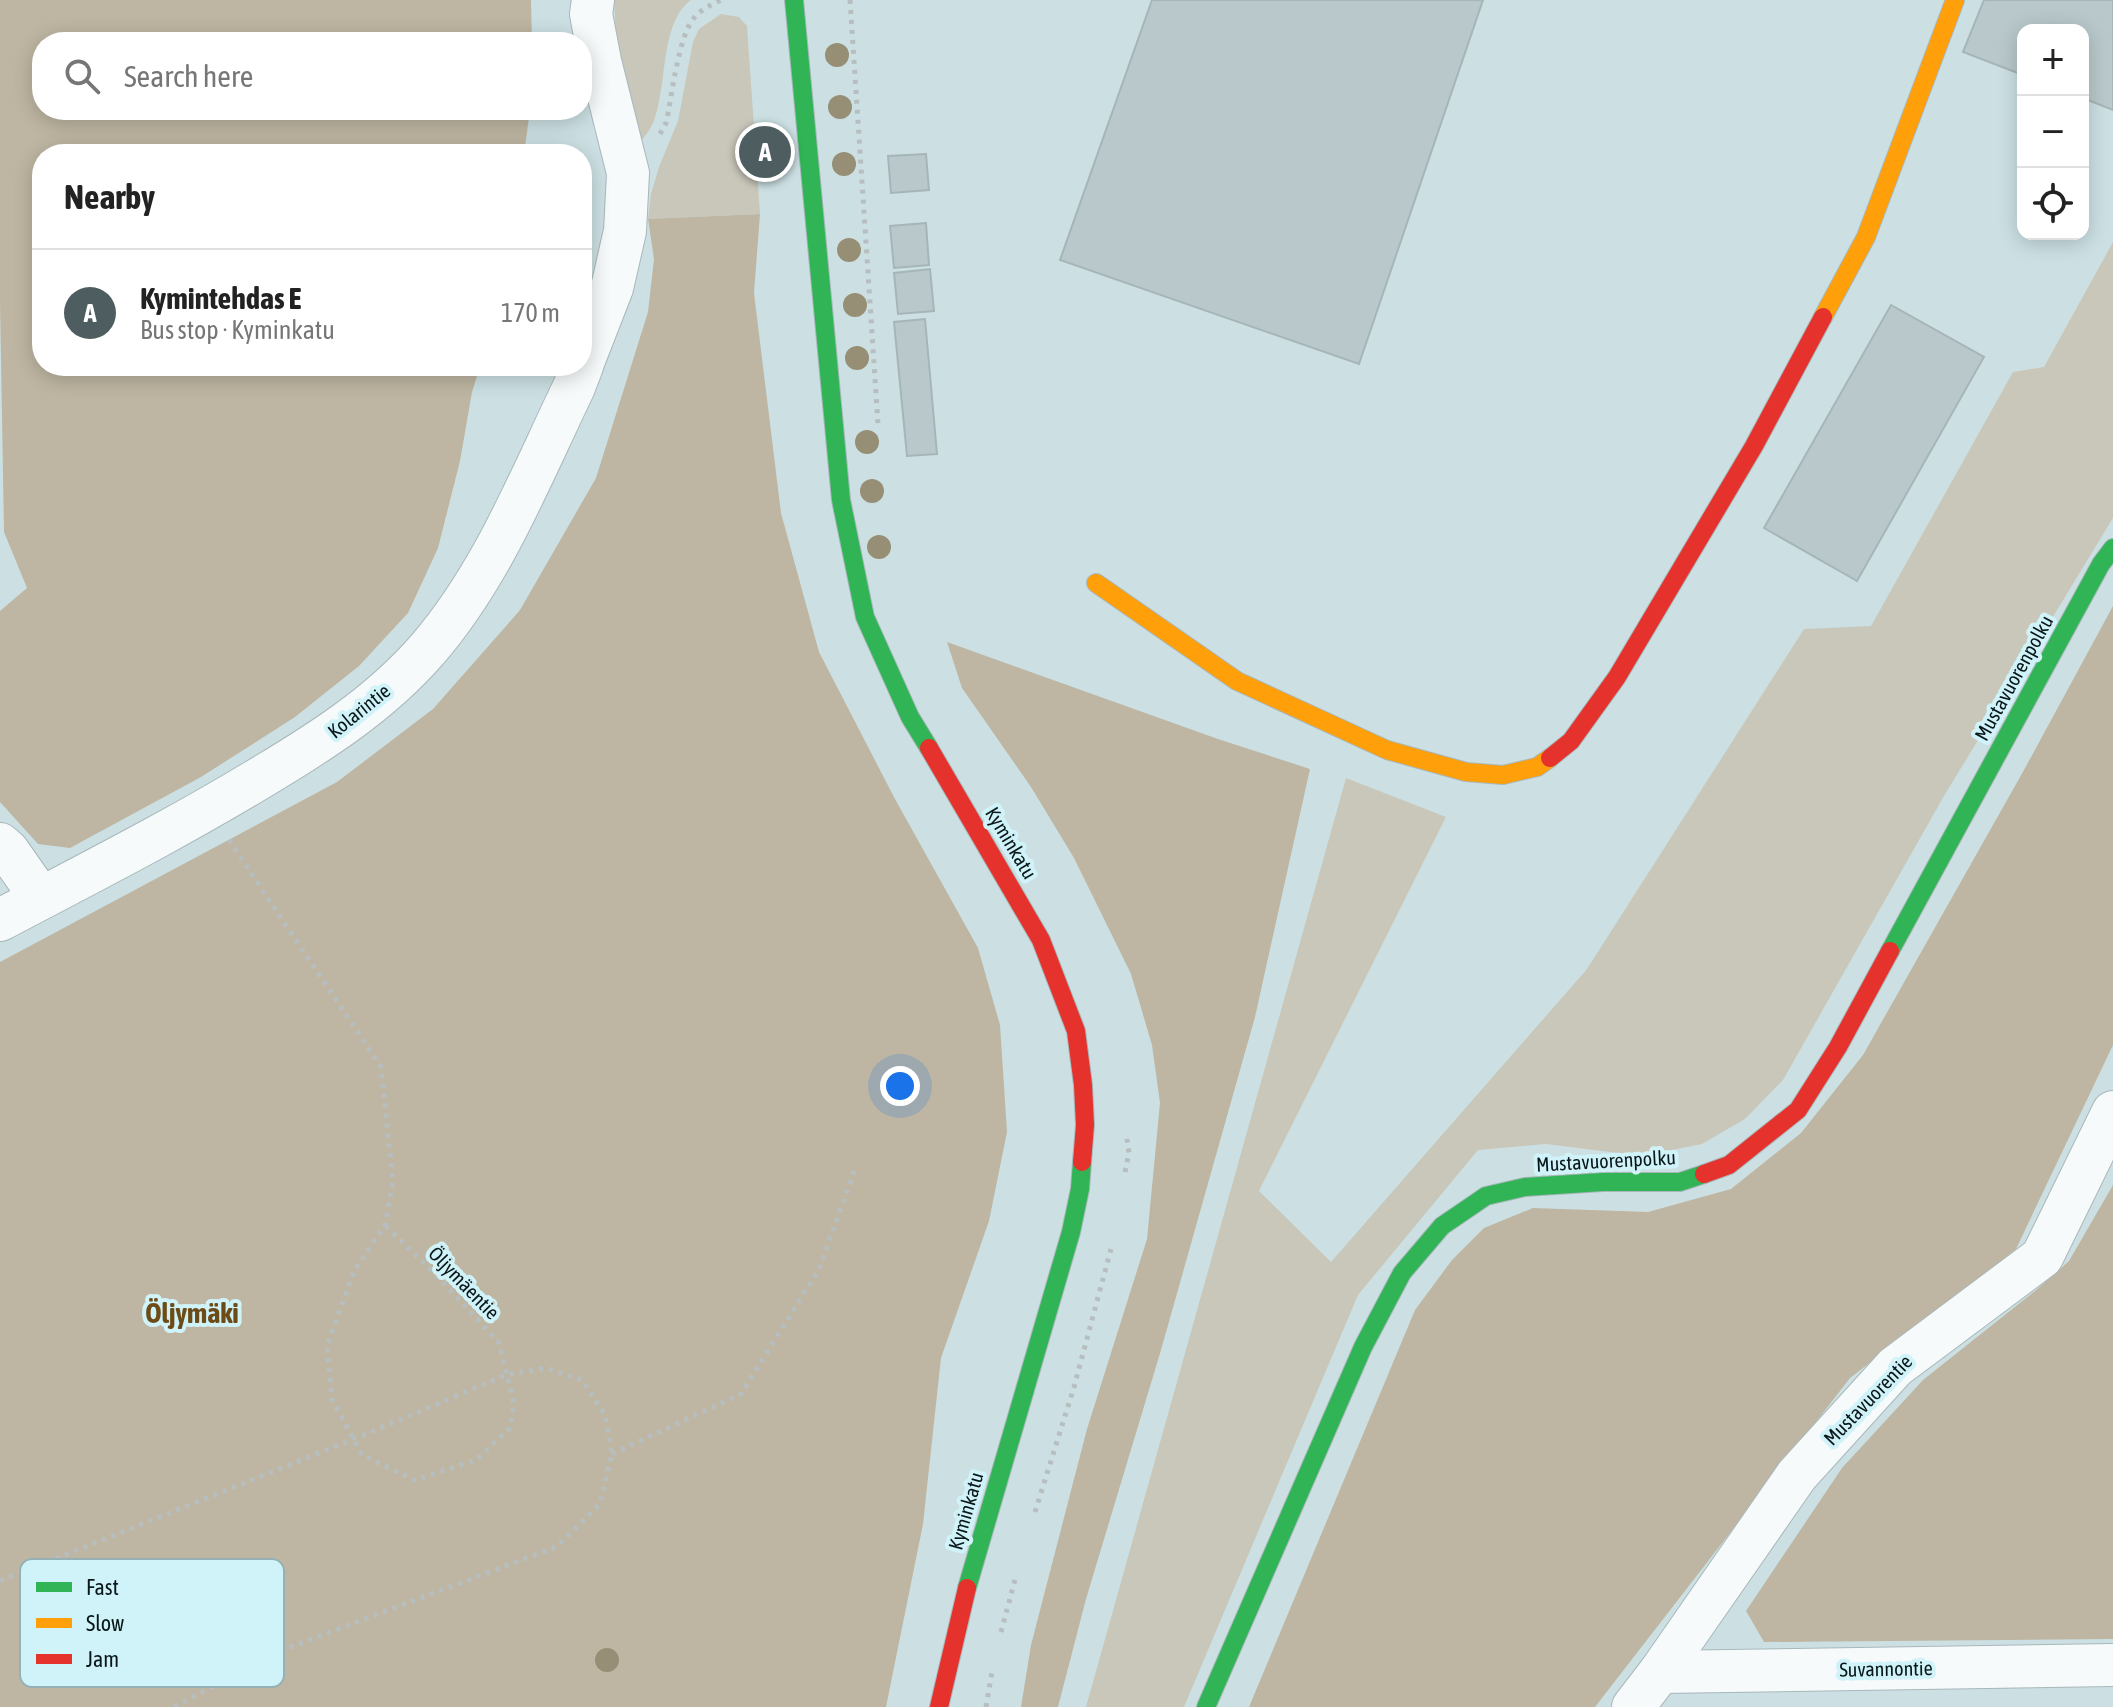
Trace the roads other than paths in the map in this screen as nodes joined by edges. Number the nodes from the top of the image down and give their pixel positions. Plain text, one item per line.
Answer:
1 (593, 0) edge
2 (794, 0) edge
3 (1955, 0) edge
4 (592, 340) edge
5 (578, 376) edge
6 (2113, 548) edge
7 (1096, 583) dead end
8 (0, 844) edge
9 (41, 898) junction
10 (0, 920) edge
11 (2113, 1112) edge
12 (2113, 1665) edge
13 (1660, 1672) junction
14 (939, 1707) edge
15 (1206, 1707) edge
16 (1633, 1707) edge

1 - 4 street, Kolarintie
2 - 14 street, Kyminkatu
3 - 7 street
5 - 9 street, Kolarintie
6 - 15 street, Mustavuorenpolku
8 - 9 street
9 - 10 street, Kolarintie
11 - 13 street, Mustavuorentie
12 - 13 street, Suvannontie
13 - 16 street, Mustavuorentie

